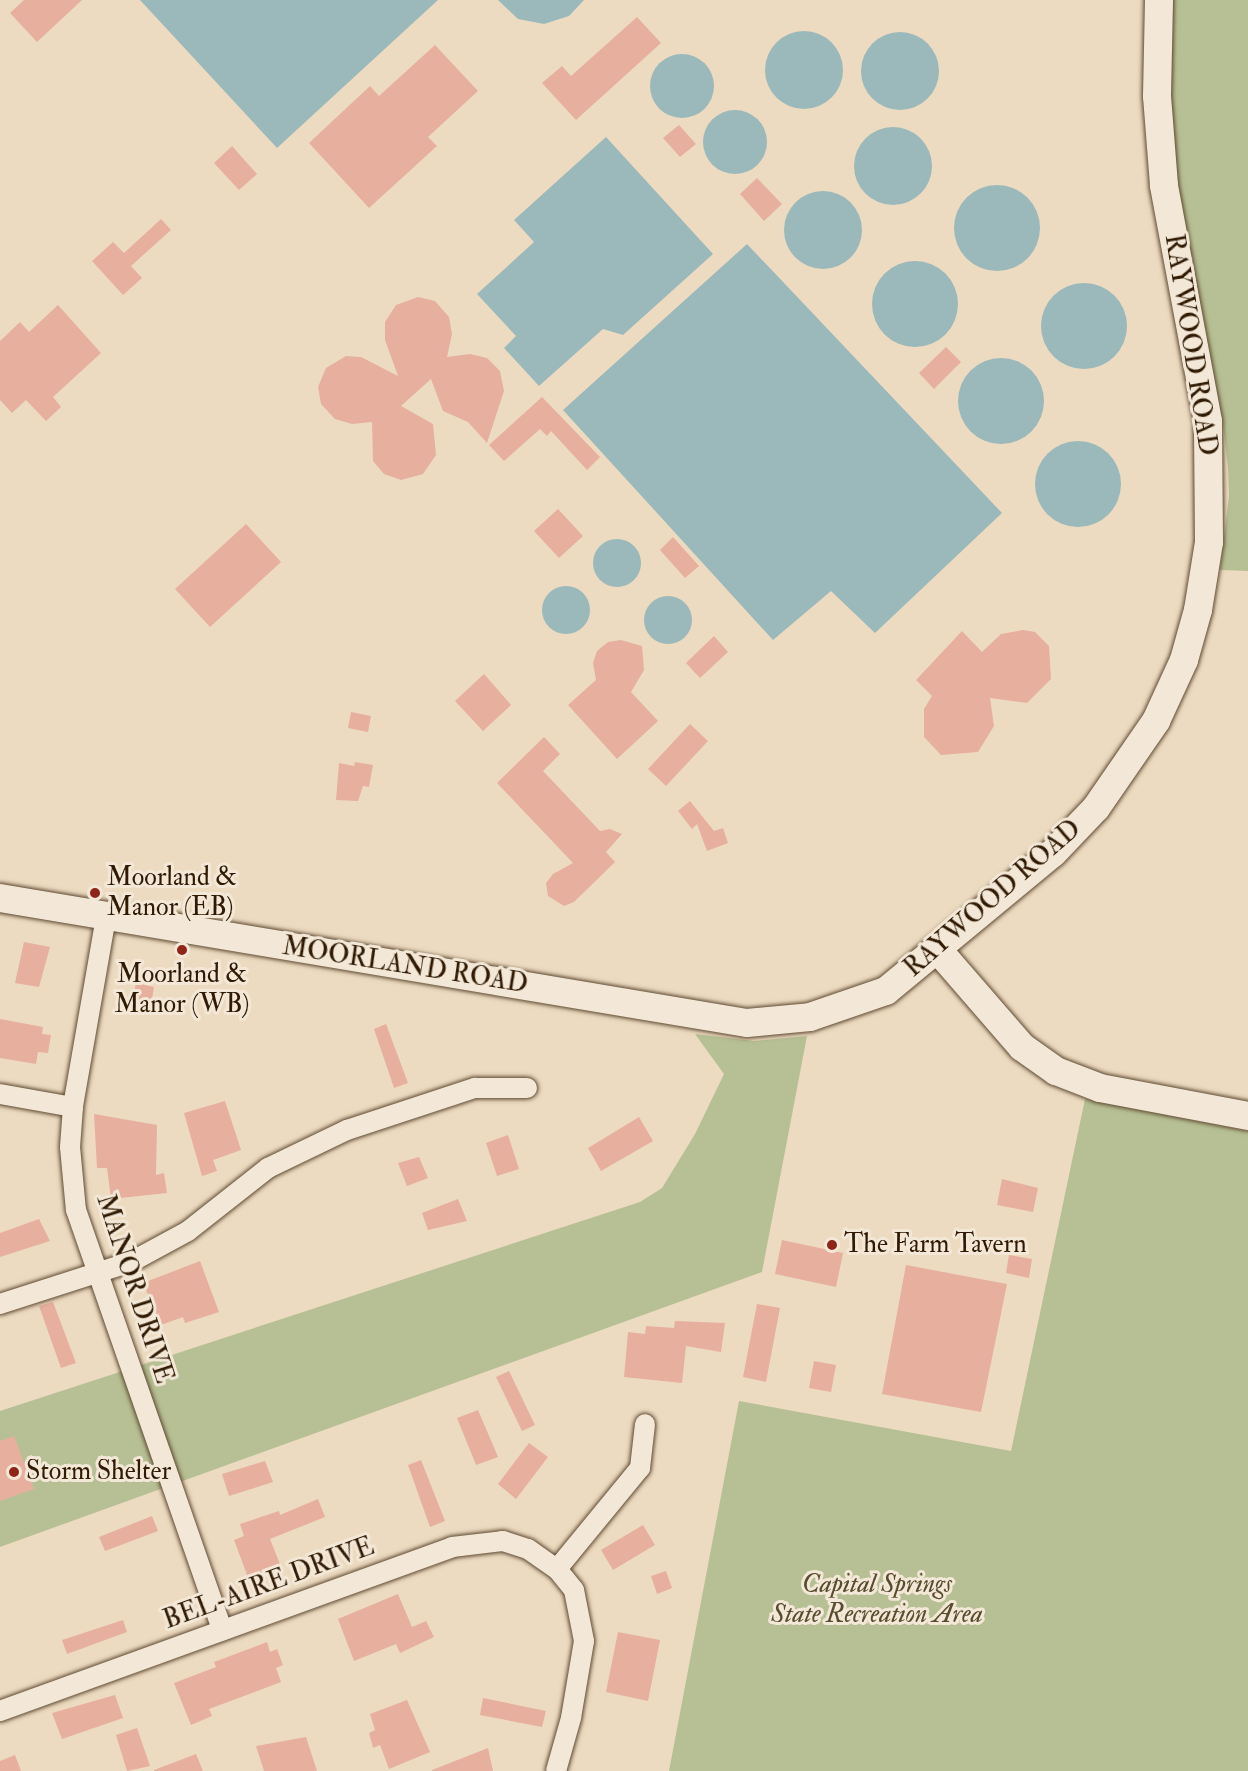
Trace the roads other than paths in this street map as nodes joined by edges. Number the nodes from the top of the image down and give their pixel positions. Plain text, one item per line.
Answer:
1 (1159, 0) edge
2 (0, 898) edge
3 (106, 917) junction
4 (938, 950) junction
5 (810, 1017) joint
6 (527, 1088) dead end
7 (0, 1094) edge
8 (73, 1107) junction
9 (1248, 1116) edge
10 (96, 1274) junction
11 (0, 1305) edge
12 (645, 1424) dead end
13 (557, 1569) junction
14 (222, 1630) junction
15 (0, 1711) edge
16 (556, 1771) edge

1 - 4 street, RAYWOOD ROAD
2 - 3 street, MOORLAND ROAD
3 - 5 street, MOORLAND ROAD
3 - 8 street, MANOR DRIVE
4 - 5 street, RAYWOOD ROAD
4 - 9 street
6 - 10 street
7 - 8 street
8 - 10 street, MANOR DRIVE
10 - 11 street
10 - 14 street, MANOR DRIVE
12 - 13 street
13 - 14 street, BEL-AIRE DRIVE
13 - 16 street, BEL-AIRE DRIVE
14 - 15 street, BEL-AIRE DRIVE

